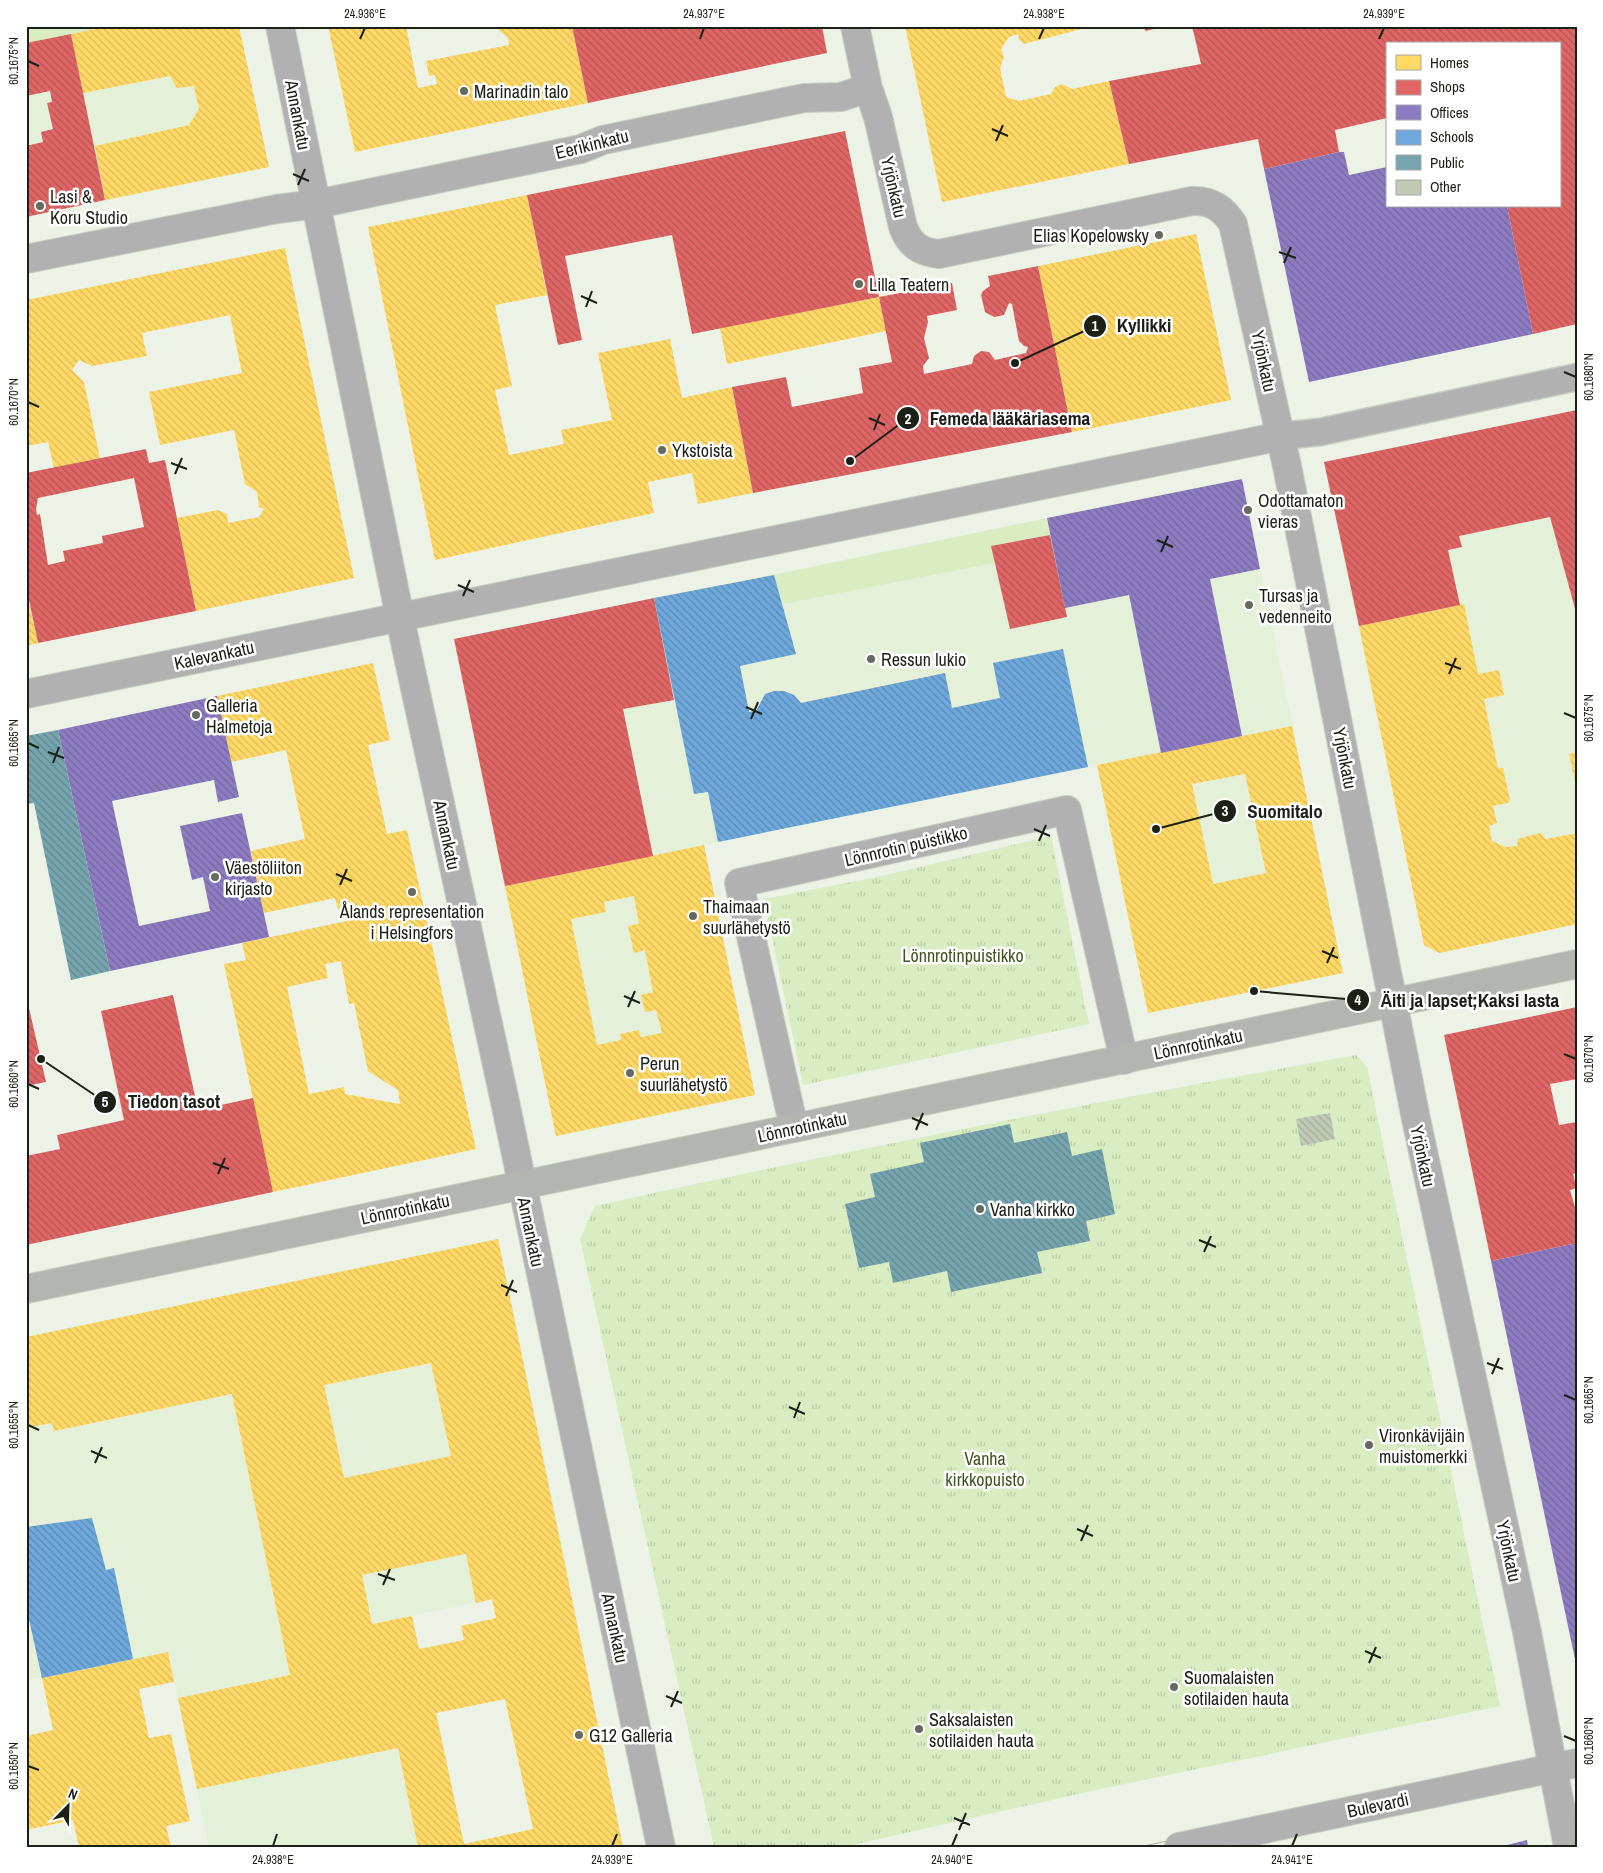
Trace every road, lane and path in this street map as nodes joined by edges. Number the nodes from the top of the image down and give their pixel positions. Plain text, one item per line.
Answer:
1 (280, 26) edge
2 (855, 26) edge
3 (868, 88) junction
4 (317, 204) junction
5 (26, 259) edge
6 (1577, 377) edge
7 (1281, 436) junction
8 (401, 616) junction
9 (26, 694) edge
10 (1577, 964) edge
11 (1394, 1004) junction
12 (1124, 1060) junction
13 (794, 1128) junction
14 (521, 1184) junction
15 (26, 1289) edge
16 (1565, 1765) edge
17 (662, 1847) edge
18 (1180, 1847) edge
19 (1568, 1847) edge

1 - 4 street, Annankatu
2 - 3 street, Yrjönkatu
3 - 4 street, Eerikinkatu
3 - 7 street, Yrjönkatu
4 - 5 street, Eerikinkatu
4 - 8 street, Annankatu
6 - 7 street
7 - 8 street, Kalevankatu
7 - 11 street, Yrjönkatu
8 - 9 street, Kalevankatu
8 - 14 street, Annankatu
10 - 11 main road, Lönnrotinkatu
11 - 12 main road, Lönnrotinkatu
11 - 16 street, Yrjönkatu
12 - 13 main road, Lönnrotinkatu
12 - 13 street, Lönnrotin puistikko
13 - 14 main road, Lönnrotinkatu
14 - 15 main road, Lönnrotinkatu
14 - 17 street, Annankatu
16 - 18 street, Bulevardi
16 - 19 street, Yrjönkatu

